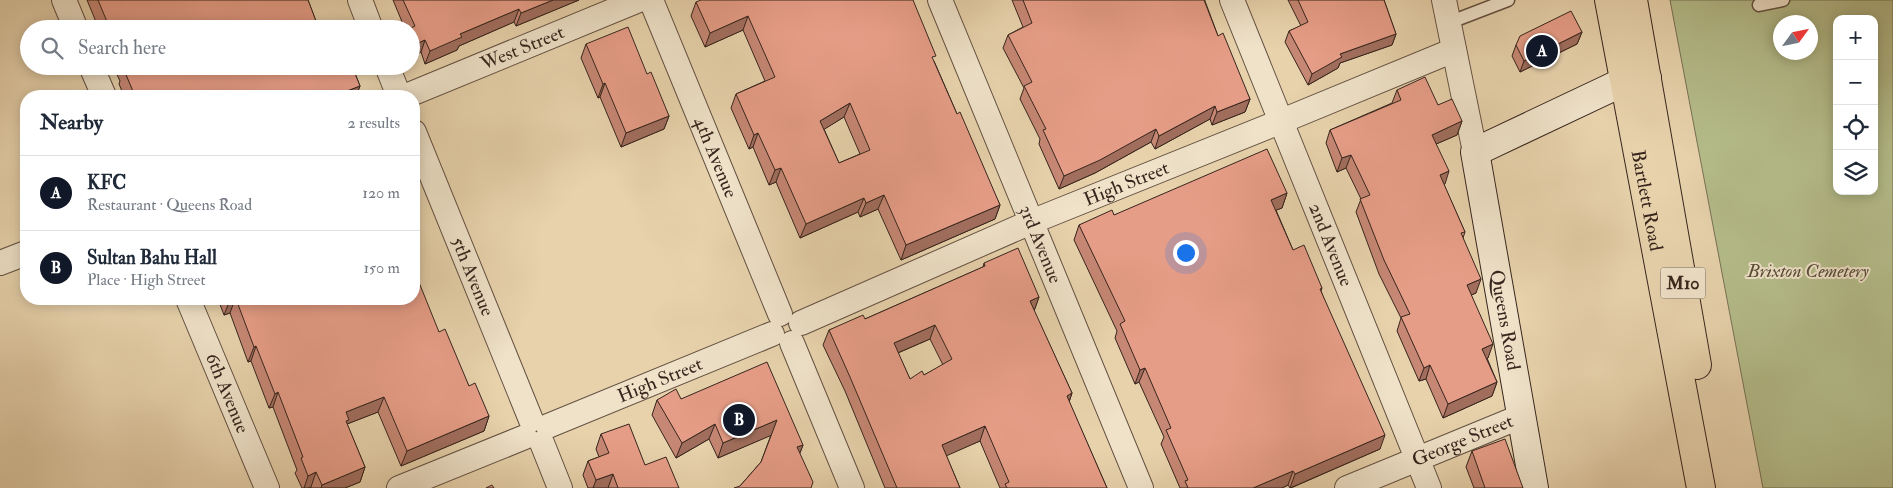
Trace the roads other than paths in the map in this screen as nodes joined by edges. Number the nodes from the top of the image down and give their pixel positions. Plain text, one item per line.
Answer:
1 (64, 0) edge
2 (360, 0) edge
3 (639, 0) edge
4 (651, 0) edge
5 (940, 0) edge
6 (1232, 0) edge
7 (1508, 0) edge
8 (1609, 0) edge
9 (1633, 0) edge
10 (1783, 0) edge
11 (1759, 5) dead end
12 (1446, 11) edge
13 (72, 20) edge
14 (368, 20) edge
15 (1454, 50) junction
16 (95, 75) edge
17 (391, 75) edge
18 (1635, 80) junction
19 (101, 90) edge
20 (397, 90) edge
21 (420, 90) edge
22 (1282, 122) junction
23 (420, 147) edge
24 (1475, 152) junction
25 (1031, 222) junction
26 (20, 255) edge
27 (0, 263) edge
28 (191, 305) edge
29 (786, 329) junction
30 (1522, 416) junction
31 (536, 432) junction
32 (1418, 459) junction
33 (267, 488) edge
34 (399, 488) edge
35 (560, 488) edge
36 (852, 488) edge
37 (1141, 488) edge
38 (1347, 488) edge
39 (1429, 488) edge
40 (1534, 488) edge
41 (1701, 488) edge
42 (1717, 488) edge

1 - 13 street
2 - 14 street
3 - 21 street, West Street
4 - 29 street, 4th Avenue
5 - 25 street, 3rd Avenue
6 - 22 street, 2nd Avenue
7 - 12 lane
8 - 18 main road, Bartlett Road / M10
9 - 18 main road, Bartlett Road / M10
10 - 11 lane
12 - 15 street, Queens Road
15 - 22 street, High Street
15 - 24 street, Queens Road
16 - 19 street
17 - 20 street
18 - 24 main road
18 - 41 main road, Bartlett Road / M10
18 - 42 main road, Bartlett Road / M10
22 - 25 street, High Street
22 - 32 street, 2nd Avenue
23 - 31 street, 5th Avenue
24 - 30 main road, Queens Road
25 - 29 street, High Street
25 - 37 street, 3rd Avenue
26 - 27 street
28 - 33 street, 6th Avenue
29 - 31 street, High Street
29 - 36 street, 4th Avenue
30 - 32 street, George Street
30 - 40 main road, Queens Road
31 - 34 street, High Street
31 - 35 street, 5th Avenue
32 - 38 street, George Street
32 - 39 street, 2nd Avenue

